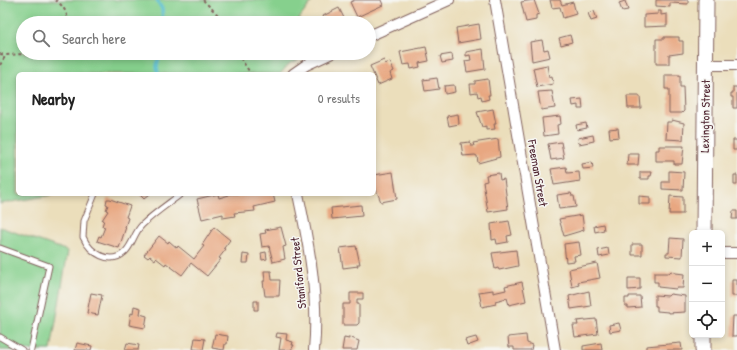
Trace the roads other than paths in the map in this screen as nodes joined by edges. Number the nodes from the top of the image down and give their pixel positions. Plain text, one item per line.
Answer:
1 (449, 0) edge
2 (495, 0) edge
3 (706, 0) edge
4 (376, 33) edge
5 (317, 60) edge
6 (706, 65) junction
7 (737, 65) edge
8 (295, 72) edge
9 (94, 196) edge
10 (178, 196) edge
11 (298, 196) edge
12 (704, 230) edge
13 (0, 248) edge
14 (725, 253) edge
15 (737, 253) edge
16 (0, 337) edge
17 (703, 338) edge
18 (22, 350) edge
19 (31, 350) edge
20 (314, 350) edge
21 (555, 350) edge
22 (703, 350) edge

1 - 4 street
2 - 21 street, Freeman Street
3 - 6 main road, Lexington Street
5 - 8 street
6 - 7 street
6 - 12 main road, Lexington Street
9 - 10 lane
11 - 20 street, Staniford Street
13 - 19 lane
14 - 15 street
16 - 18 lane
17 - 22 main road

